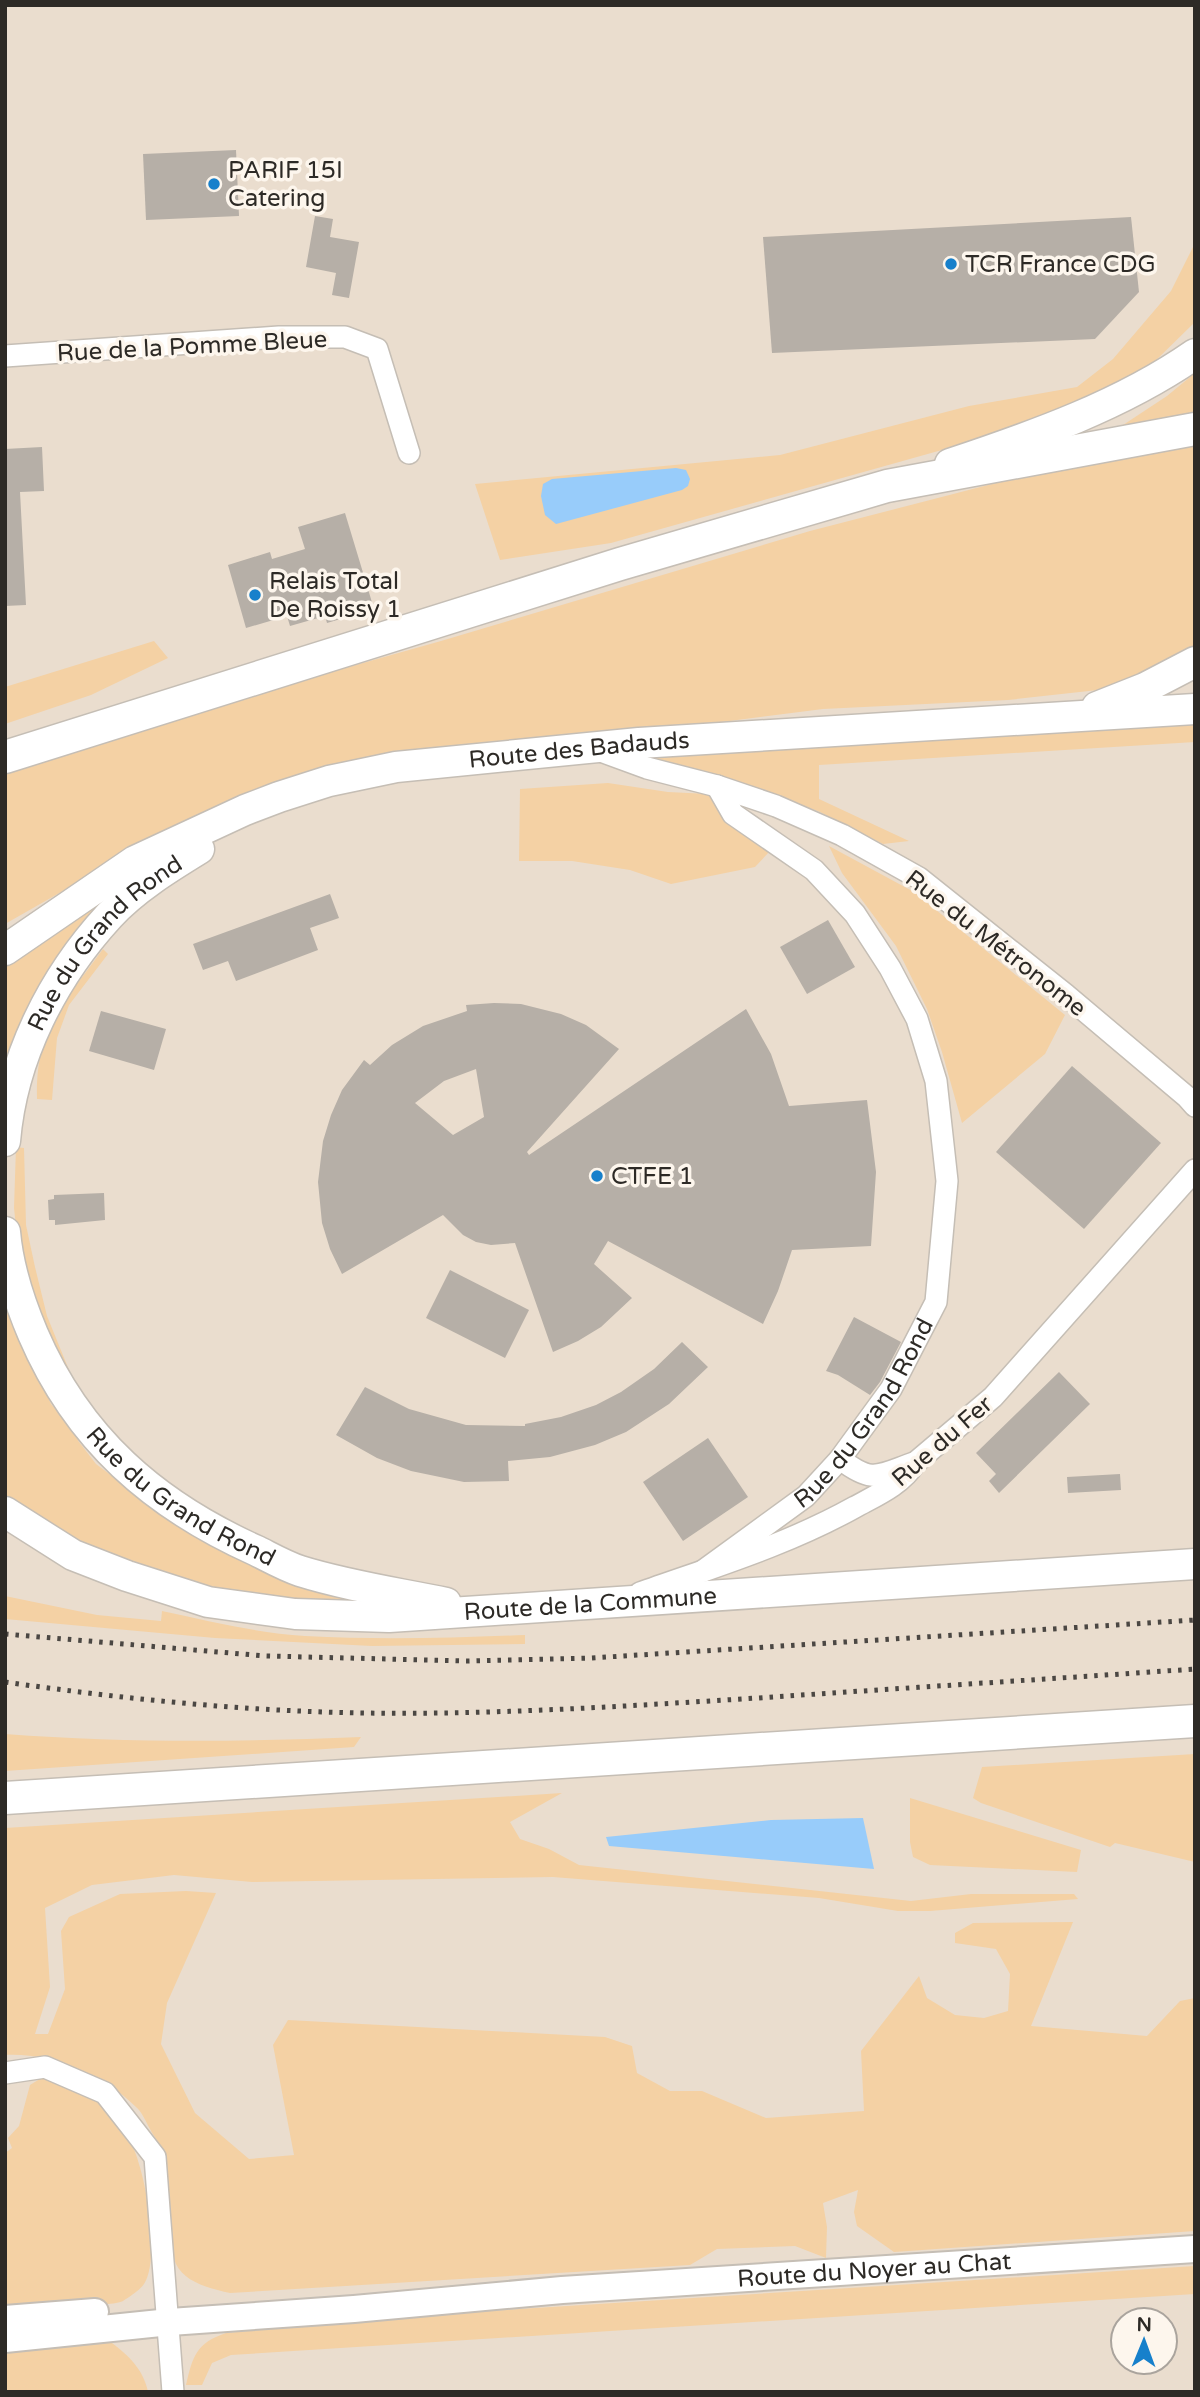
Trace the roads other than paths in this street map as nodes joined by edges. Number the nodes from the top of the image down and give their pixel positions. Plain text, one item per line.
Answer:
1 (1195, 354) edge
2 (5, 356) edge
3 (1195, 429) edge
4 (409, 453) dead end
5 (887, 486) junction
6 (1195, 662) edge
7 (1195, 709) edge
8 (1076, 716) junction
9 (591, 748) junction
10 (5, 757) edge
11 (717, 786) junction
12 (279, 797) junction
13 (5, 950) edge
14 (1192, 1100) edge
15 (5, 1141) edge
16 (1195, 1170) edge
17 (5, 1232) edge
18 (840, 1459) junction
19 (915, 1463) junction
20 (5, 1512) edge
21 (1195, 1564) edge
22 (703, 1571) junction
23 (612, 1603) junction
24 (488, 1611) junction
25 (1195, 1721) edge
26 (5, 1798) edge
27 (5, 2073) edge
28 (1192, 2248) edge
29 (169, 2314) junction
30 (5, 2319) edge
31 (5, 2339) edge
32 (173, 2392) edge

1 - 5 main road
2 - 4 street, Rue de la Pomme Bleue
3 - 5 main road
5 - 10 main road
6 - 8 main road
7 - 8 main road, Route des Badauds
8 - 9 main road, Route des Badauds
9 - 11 street, Rue du Métronome
9 - 12 main road, Route des Badauds
11 - 14 street, Rue du Métronome
11 - 18 street, Rue du Grand Rond
12 - 13 main road, Route des Badauds
12 - 15 main road, Rue du Grand Rond
16 - 19 street, Rue du Fer
17 - 24 main road, Rue du Grand Rond
18 - 19 street
18 - 22 street, Rue du Grand Rond
19 - 22 street, Rue du Fer
20 - 24 main road, Route de la Commune
21 - 23 main road, Route de la Commune
22 - 23 street, Rue du Fer
23 - 24 main road, Route de la Commune
25 - 26 main road
27 - 29 street
28 - 29 street, Route du Noyer au Chat
29 - 30 street, Route du Noyer au Chat
29 - 31 street, Route du Noyer au Chat
29 - 32 street

